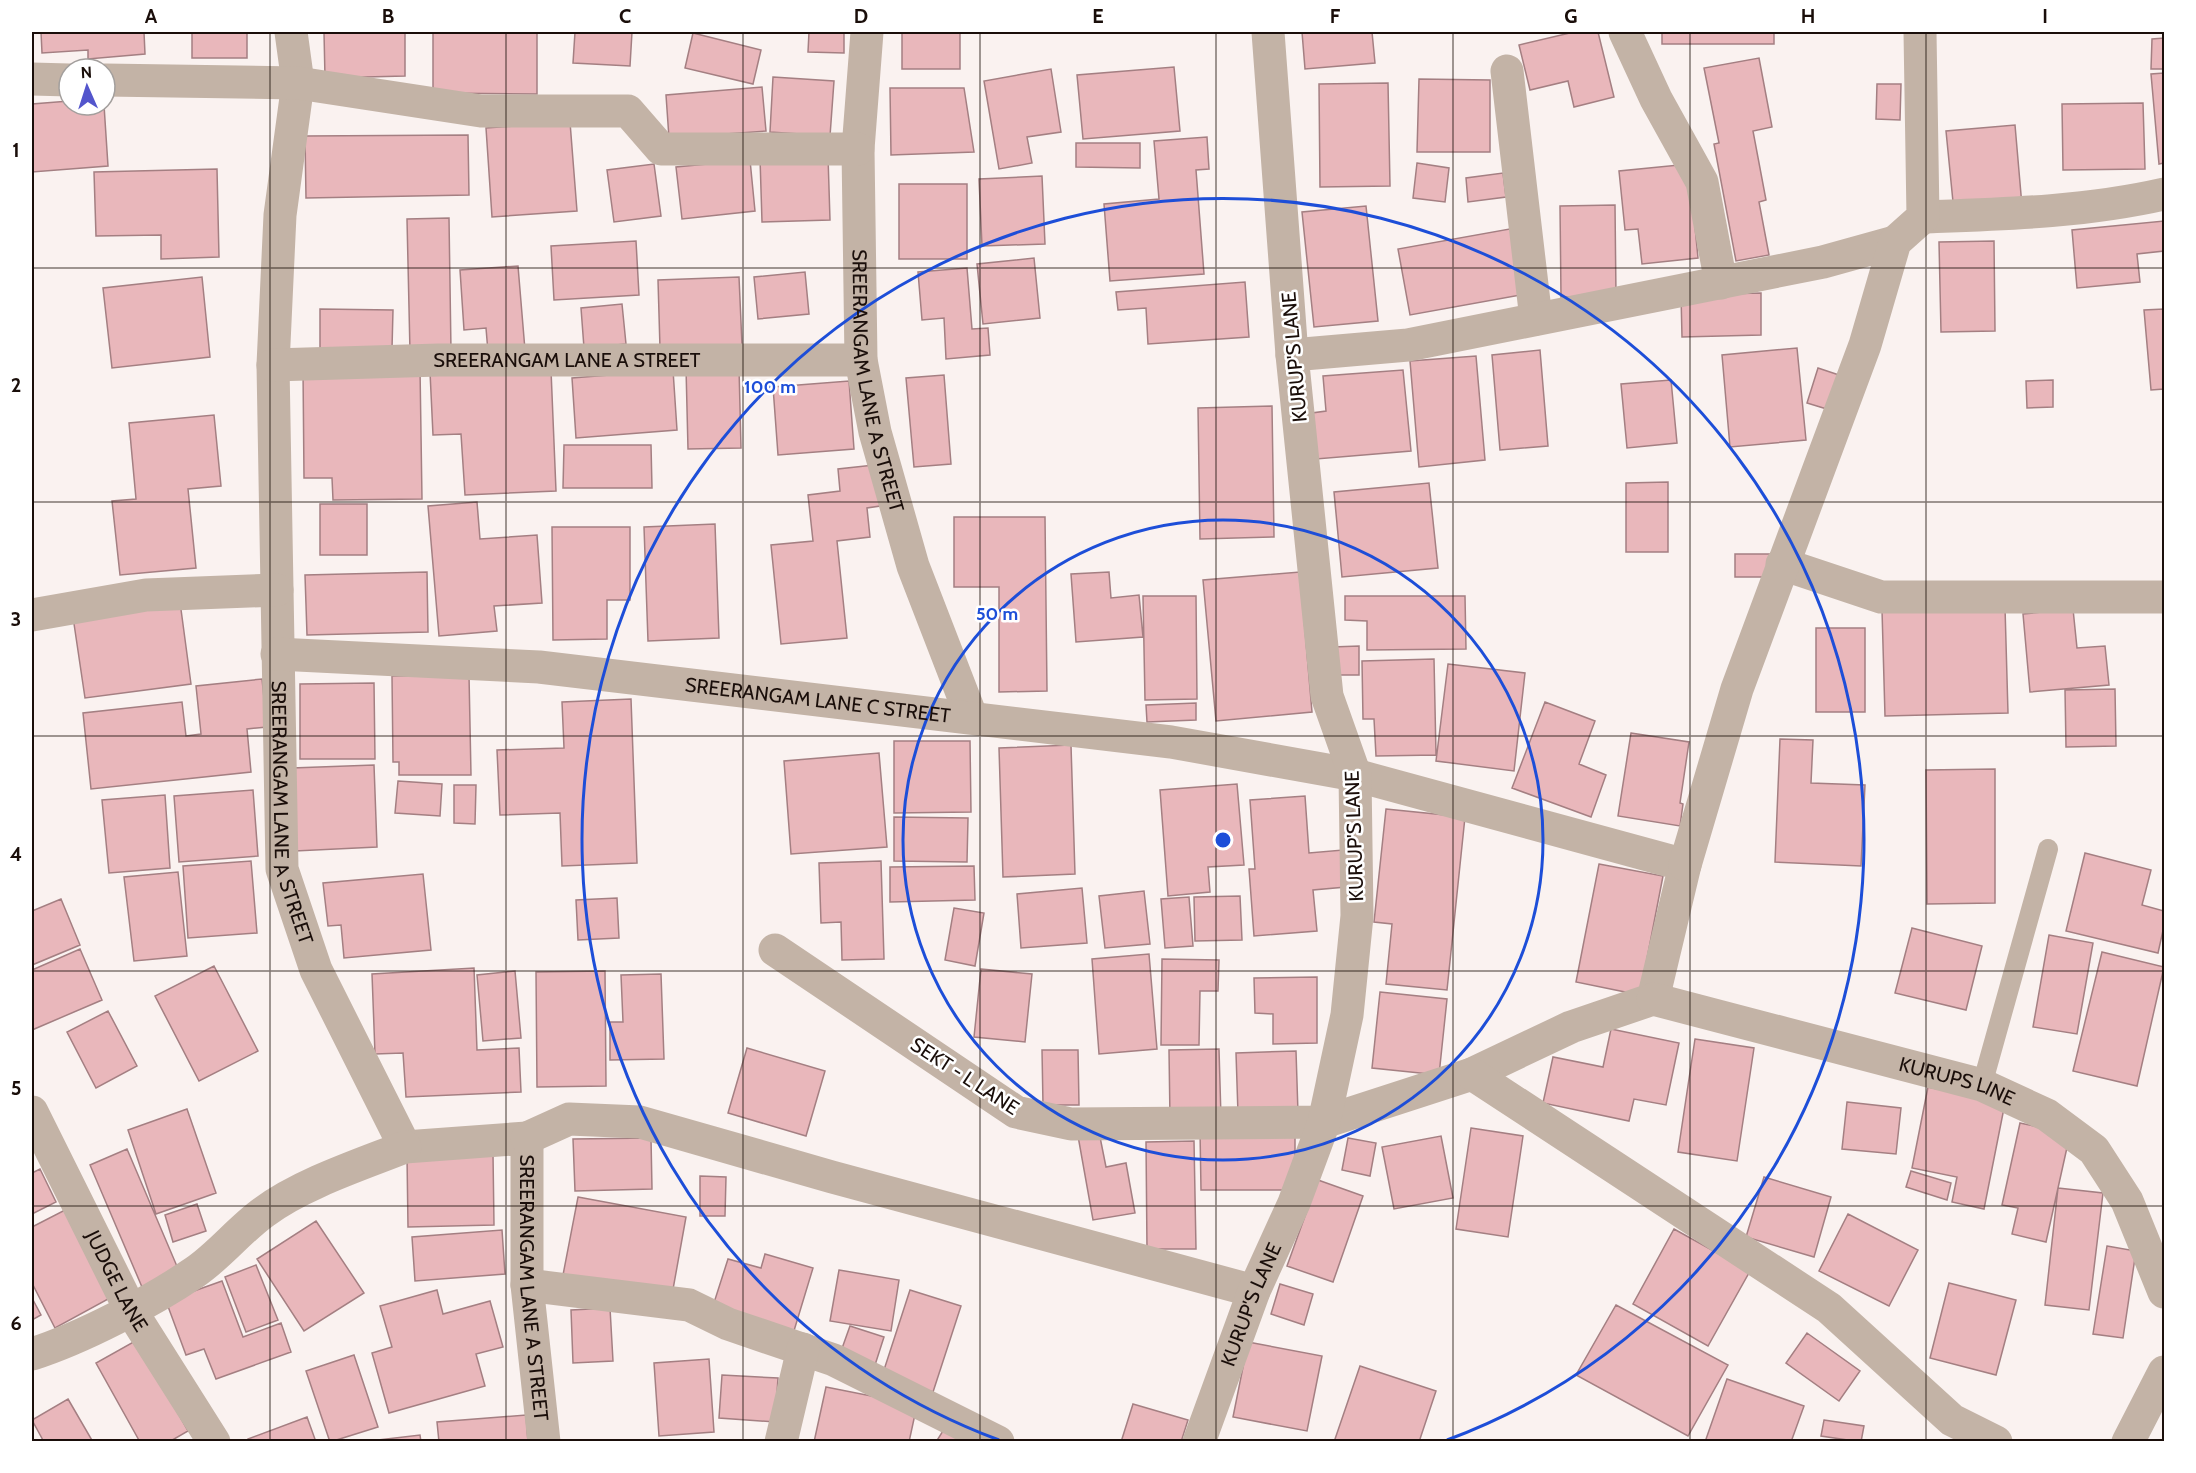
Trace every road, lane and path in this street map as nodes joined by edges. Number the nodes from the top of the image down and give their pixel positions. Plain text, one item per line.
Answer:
1 (291, 32) edge
2 (867, 32) edge
3 (1268, 32) edge
4 (1625, 32) edge
5 (1920, 32) edge
6 (1507, 71) dead end
7 (32, 79) edge
8 (57, 80) edge
9 (117, 80) edge
10 (297, 83) junction
11 (858, 149) junction
12 (2164, 194) edge
13 (1923, 218) junction
14 (1895, 242) junction
15 (1721, 283) junction
16 (1536, 319) junction
17 (1292, 355) junction
18 (861, 360) junction
19 (273, 365) junction
20 (1782, 564) junction
21 (277, 591) junction
22 (2164, 597) edge
23 (32, 615) edge
24 (277, 654) junction
25 (971, 716) junction
26 (1355, 775) junction
27 (2048, 849) dead end
28 (1685, 865) junction
29 (775, 950) dead end
30 (1653, 999) junction
31 (1472, 1074) junction
32 (1982, 1084) junction
33 (32, 1112) edge
34 (1324, 1122) junction
35 (527, 1138) junction
36 (405, 1147) junction
37 (526, 1285) junction
38 (1254, 1291) junction
39 (2164, 1292) edge
40 (130, 1309) junction
41 (803, 1349) junction
42 (32, 1354) edge
43 (2164, 1372) edge
44 (214, 1442) edge
45 (544, 1442) edge
46 (781, 1442) edge
47 (998, 1442) edge
48 (1199, 1442) edge
49 (1996, 1442) edge
50 (2128, 1442) edge

1 - 10 street, SREERANGAM LANE A STREET
2 - 11 street, SREERANGAM LANE A STREET
3 - 17 street, KURUP'S LANE
4 - 15 street
5 - 13 street
6 - 16 street
7 - 8 street
9 - 10 street
10 - 11 street
10 - 19 street, SREERANGAM LANE A STREET
11 - 18 street, SREERANGAM LANE A STREET
12 - 13 street
13 - 14 street
14 - 15 street
14 - 20 street
15 - 16 street
16 - 17 street
17 - 26 street, KURUP'S LANE
18 - 19 street, SREERANGAM LANE A STREET
18 - 25 street, SREERANGAM LANE A STREET
19 - 21 street, SREERANGAM LANE A STREET
20 - 22 street
20 - 28 street
21 - 23 street
21 - 24 street, SREERANGAM LANE A STREET
24 - 25 street, SREERANGAM LANE C STREET
24 - 36 street, SREERANGAM LANE A STREET
25 - 26 street, SREERANGAM LANE C STREET
26 - 28 street, SREERANGAM LANE C STREET
26 - 34 street, KURUP'S LANE
27 - 32 lane
28 - 30 street
29 - 34 street, SEKT - L LANE
30 - 31 street, SEKT - L LANE
30 - 32 street, KURUPS LINE
31 - 34 street, SEKT - L LANE
31 - 49 street
32 - 39 street, KURUPS LINE
33 - 40 street, JUDGE LANE
34 - 38 street, KURUP'S LANE
35 - 36 street, SREERANGAM LANE A STREET
35 - 37 street, SREERANGAM LANE A STREET
35 - 38 street
36 - 40 street
37 - 41 street
37 - 45 street, SREERANGAM LANE A STREET
38 - 48 street, KURUP'S LANE
40 - 42 street
40 - 44 street, JUDGE LANE
41 - 46 street
41 - 47 street
43 - 50 street

